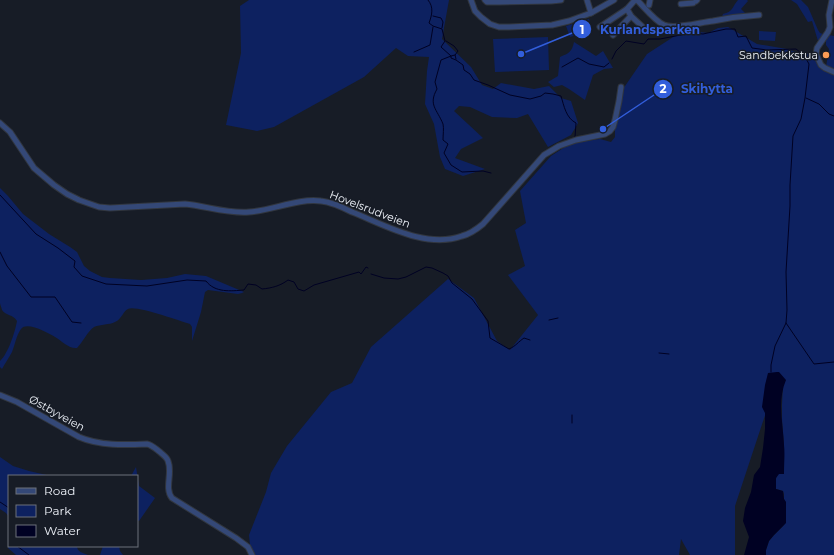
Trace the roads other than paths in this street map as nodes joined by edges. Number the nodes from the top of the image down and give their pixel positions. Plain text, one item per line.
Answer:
1 (471, 0) edge
2 (485, 0) edge
3 (561, 0) edge
4 (587, 0) edge
5 (614, 0) edge
6 (636, 0) edge
7 (832, 0) edge
8 (529, 1) edge
9 (695, 1) edge
10 (681, 4) dead end
11 (627, 9) junction
12 (591, 14) junction
13 (759, 15) dead end
14 (631, 16) junction
15 (600, 27) dead end
16 (646, 30) dead end
17 (612, 35) dead end
18 (834, 72) edge
19 (621, 86) dead end
20 (0, 123) edge
21 (0, 395) edge
22 (252, 555) edge

1 - 12 street
2 - 8 street
3 - 8 street
4 - 12 street
5 - 12 street
6 - 11 street
6 - 13 street
7 - 18 street
9 - 10 street
11 - 14 street
11 - 15 street
14 - 16 street
14 - 17 street
19 - 20 street, Hovelsrudveien
21 - 22 street, Østbyveien

